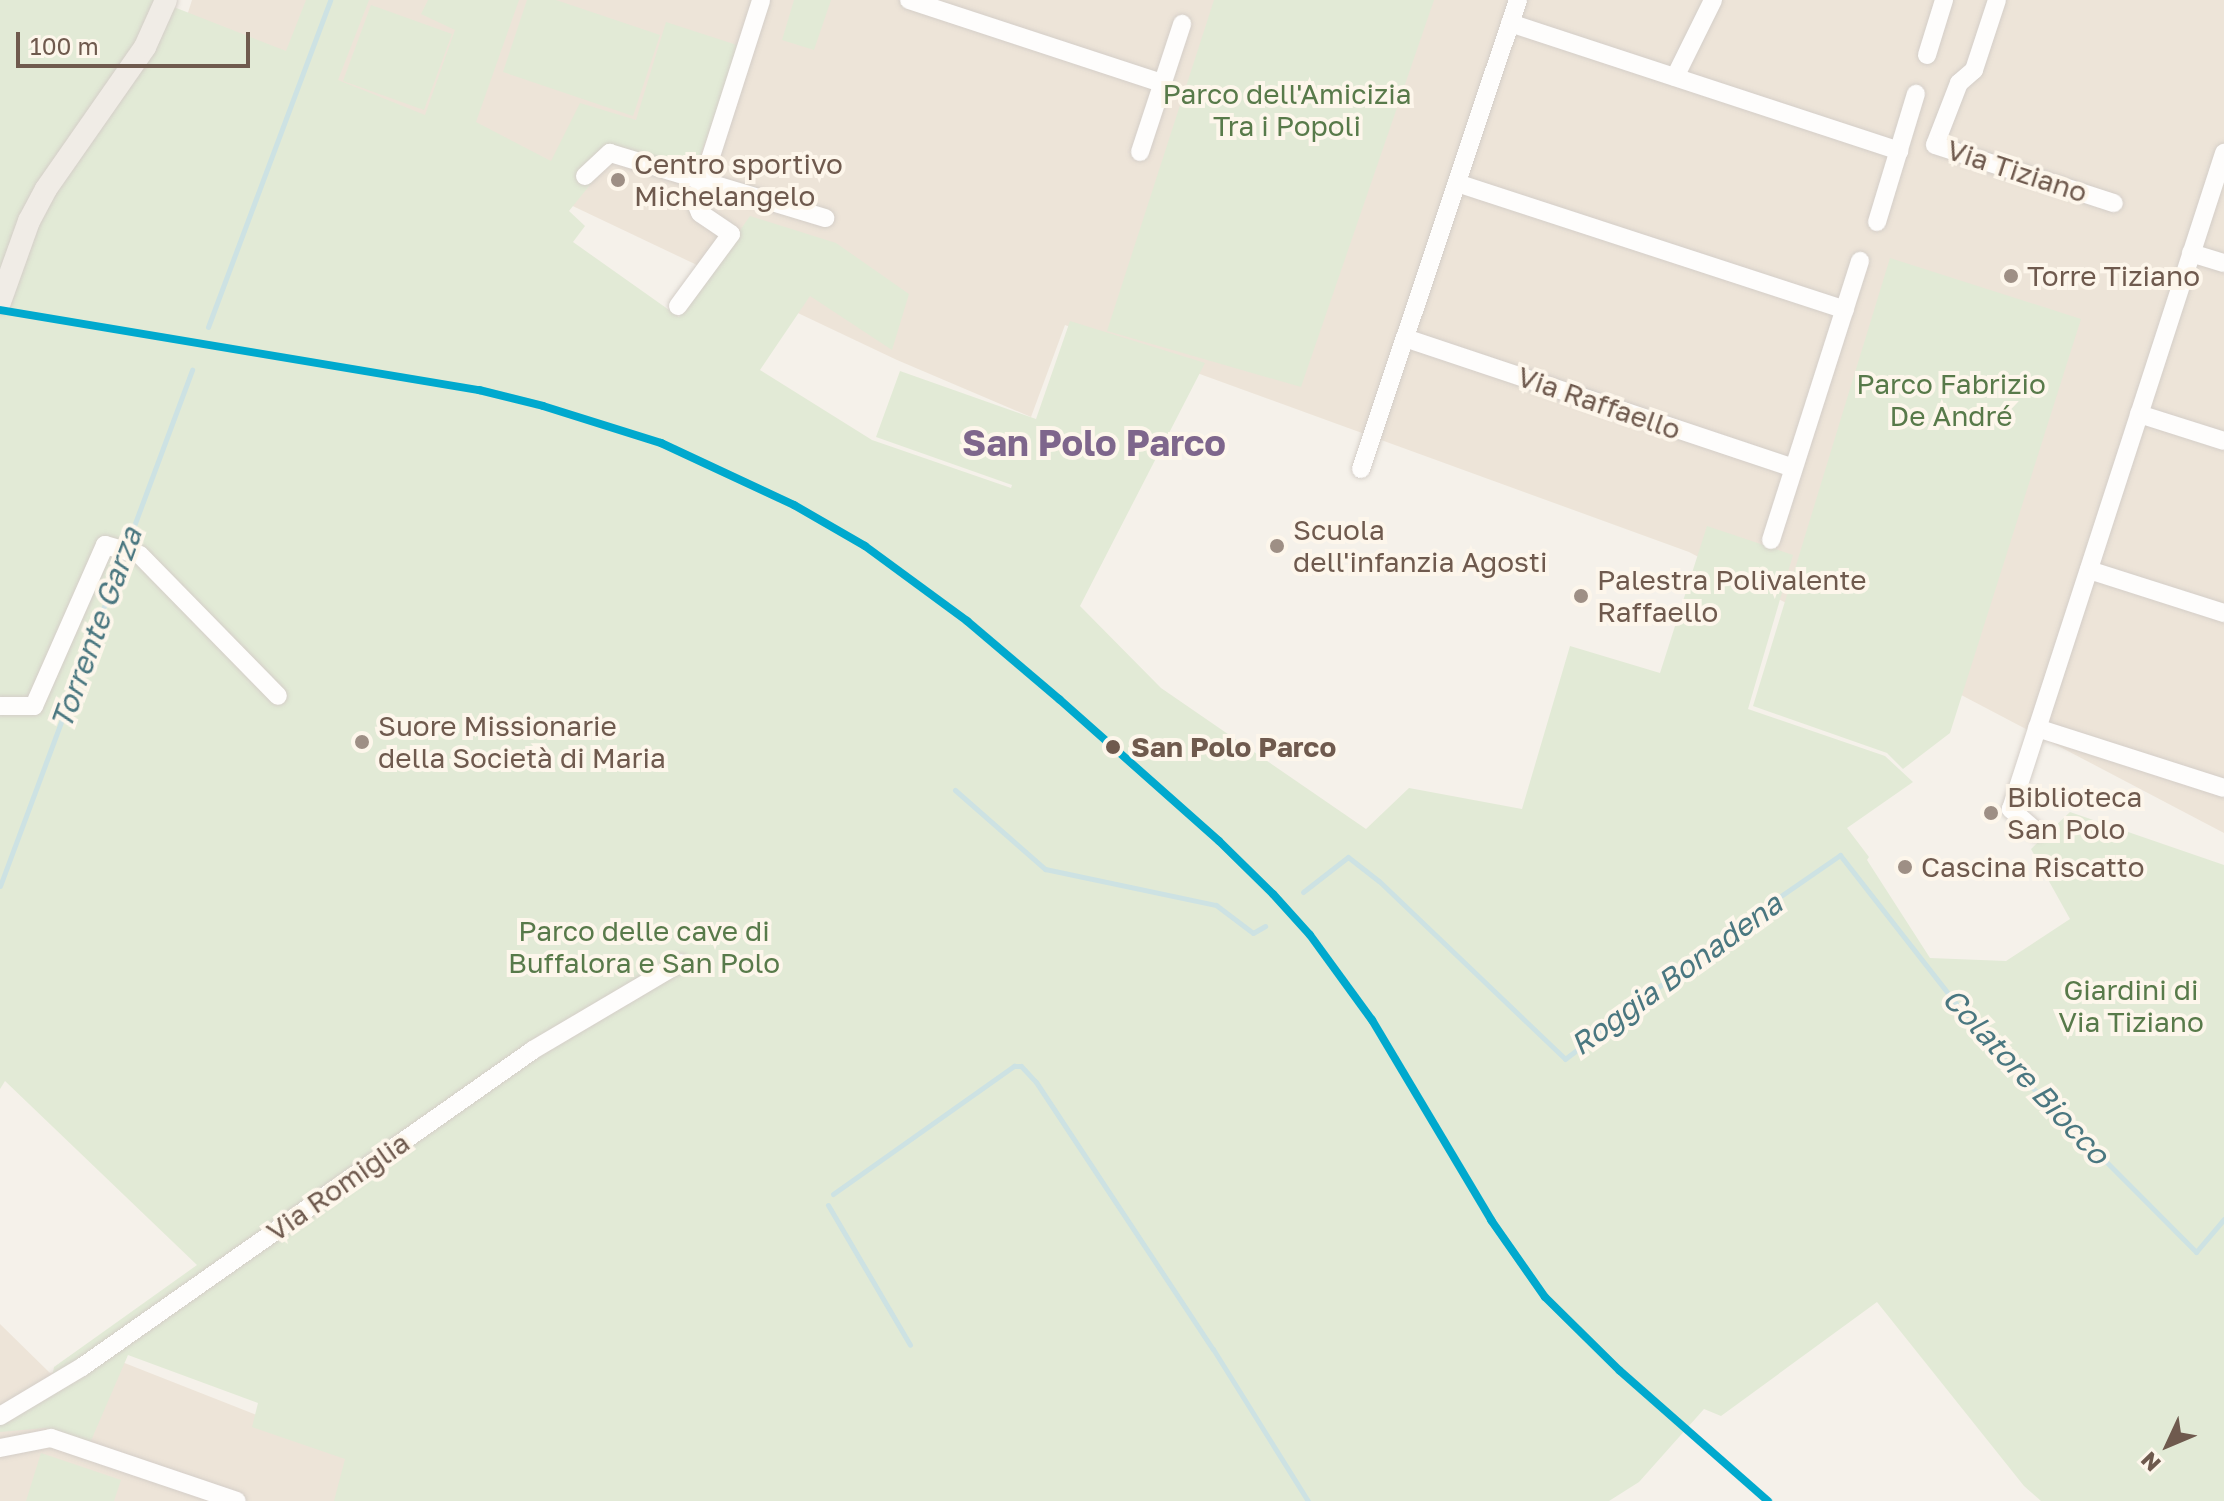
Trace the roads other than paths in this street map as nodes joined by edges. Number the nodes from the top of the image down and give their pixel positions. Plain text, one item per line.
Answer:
1 (166, 0) edge
2 (761, 0) edge
3 (909, 0) edge
4 (1518, 0) edge
5 (1713, 0) edge
6 (1944, 0) edge
7 (1997, 0) edge
8 (1510, 23) junction
9 (1182, 24) dead end
10 (1927, 55) dead end
11 (1675, 77) junction
12 (1162, 83) junction
13 (1916, 94) dead end
14 (1899, 151) junction
15 (1140, 152) dead end
16 (2224, 153) edge
17 (585, 176) dead end
18 (701, 180) junction
19 (1457, 183) junction
20 (2114, 203) dead end
21 (825, 218) dead end
22 (1877, 222) dead end
23 (2191, 253) junction
24 (1860, 261) dead end
25 (2224, 263) edge
26 (0, 302) edge
27 (678, 306) dead end
28 (1845, 310) junction
29 (1405, 338) junction
30 (2139, 414) junction
31 (2224, 441) edge
32 (1793, 468) junction
33 (1361, 469) dead end
34 (1771, 540) dead end
35 (2089, 570) junction
36 (2224, 613) edge
37 (278, 696) dead end
38 (0, 706) edge
39 (2037, 728) junction
40 (2224, 788) edge
41 (2037, 832) dead end
42 (680, 963) dead end
43 (0, 1416) edge
44 (0, 1448) edge
45 (237, 1501) edge

1 - 26 main road
2 - 18 street
3 - 12 street
4 - 8 street
5 - 11 street
6 - 10 street
7 - 20 street, Via Tiziano
8 - 11 street
8 - 19 street
9 - 12 street
11 - 14 street
12 - 15 street
13 - 14 street
14 - 22 street
16 - 23 street
17 - 18 street
18 - 21 street
18 - 27 street
19 - 28 street
19 - 29 street
23 - 25 street
23 - 30 street
24 - 28 street
28 - 32 street
29 - 32 street, Via Raffaello
29 - 33 street
30 - 31 street
30 - 35 street
32 - 34 street
35 - 36 street
35 - 39 street
37 - 38 street
39 - 40 street
39 - 41 street
42 - 43 street, Via Romiglia
44 - 45 street

